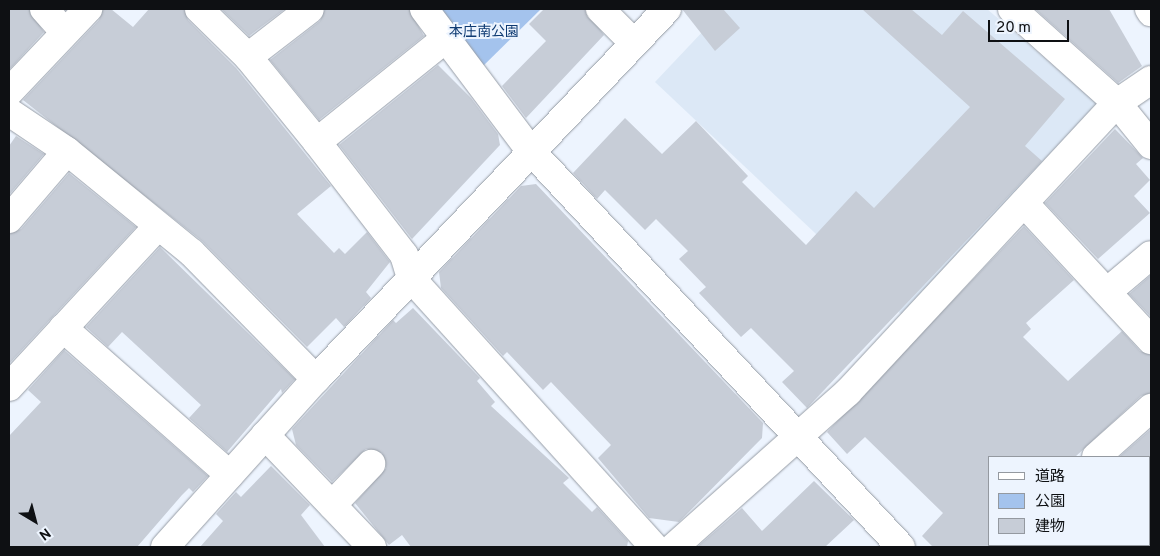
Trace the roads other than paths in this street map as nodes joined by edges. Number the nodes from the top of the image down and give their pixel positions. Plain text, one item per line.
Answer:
1 (44, 9) edge
2 (88, 9) edge
3 (199, 9) edge
4 (310, 9) edge
5 (424, 9) edge
6 (600, 9) edge
7 (667, 9) edge
8 (1012, 9) edge
9 (1149, 9) edge
10 (1151, 12) edge
11 (63, 30) junction
12 (445, 39) junction
13 (634, 43) junction
14 (248, 57) junction
15 (1151, 80) edge
16 (9, 92) edge
17 (1118, 103) junction
18 (9, 112) edge
19 (317, 142) junction
20 (1151, 145) edge
21 (530, 150) junction
22 (67, 151) junction
23 (1024, 203) junction
24 (9, 219) edge
25 (158, 226) junction
26 (1151, 254) edge
27 (411, 278) junction
28 (1107, 292) junction
29 (63, 328) junction
30 (1151, 340) edge
31 (316, 379) junction
32 (9, 388) edge
33 (1151, 408) edge
34 (265, 435) junction
35 (797, 437) junction
36 (1097, 456) edge
37 (371, 464) dead end
38 (230, 475) junction
39 (332, 505) junction
40 (165, 547) edge
41 (372, 547) edge
42 (654, 547) edge
43 (674, 547) edge
44 (901, 547) edge

1 - 11 street
2 - 11 street
3 - 14 street
4 - 14 street
5 - 12 street
6 - 13 street
7 - 13 street
8 - 17 street
9 - 10 street
11 - 16 street
12 - 19 street
12 - 21 street
13 - 21 street
14 - 19 street
15 - 17 street
17 - 20 street
17 - 23 street
18 - 22 street
19 - 27 street
21 - 27 street
21 - 35 street
22 - 24 street
22 - 25 street
23 - 28 street
23 - 35 street
25 - 29 street
25 - 31 street
26 - 28 street
27 - 31 street
27 - 42 street
28 - 30 street
29 - 32 street
29 - 38 street
31 - 34 street
33 - 36 street
34 - 38 street
34 - 39 street
35 - 43 street
35 - 44 street
37 - 39 street
38 - 40 street
39 - 41 street

